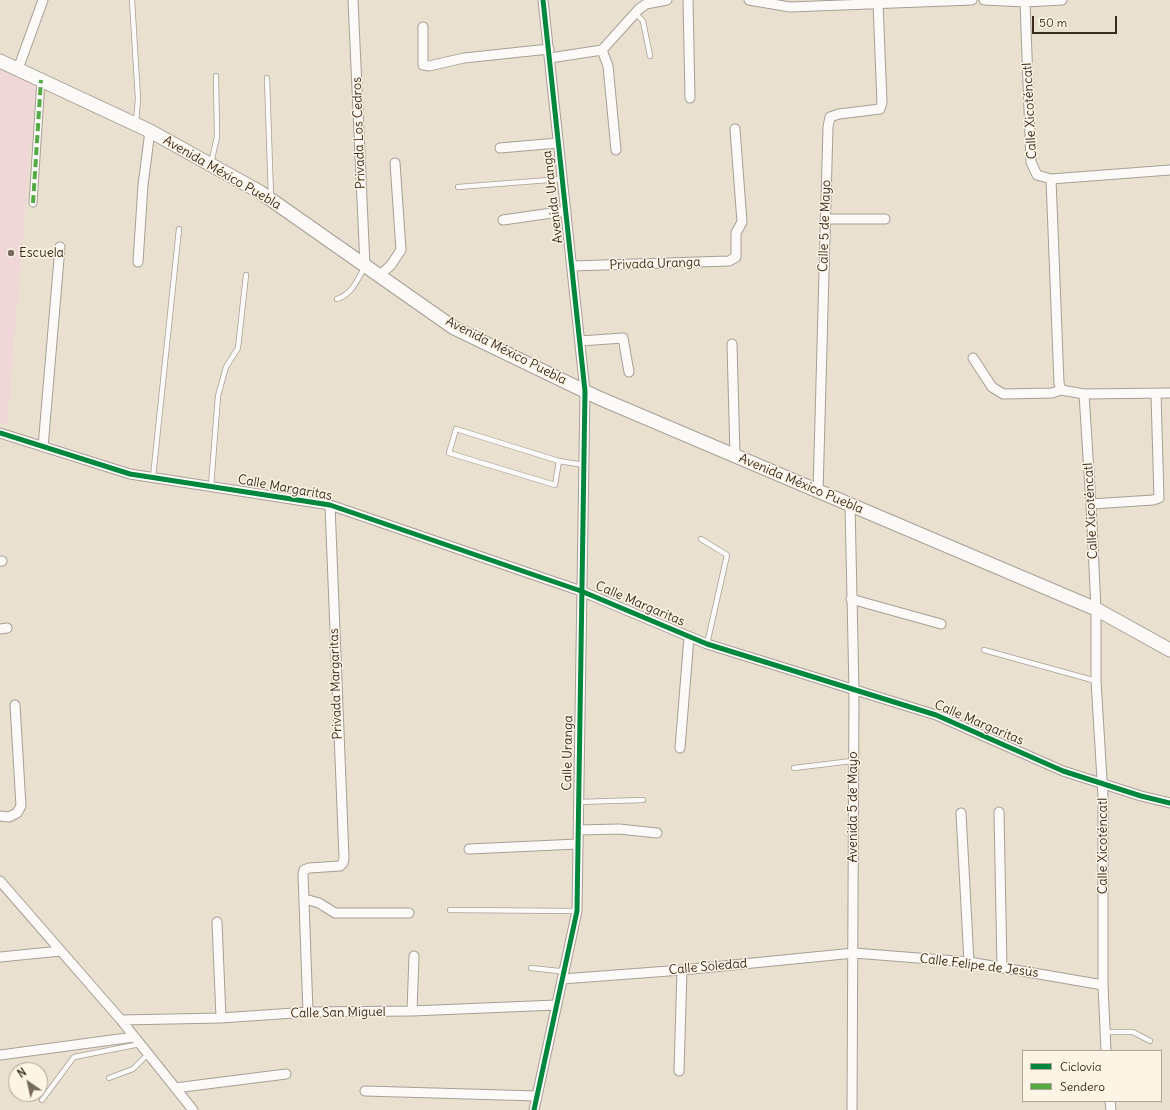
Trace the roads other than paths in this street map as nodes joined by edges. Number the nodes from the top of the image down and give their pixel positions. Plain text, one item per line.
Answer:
1 (43, 0) edge
2 (132, 0) edge
3 (353, 0) edge
4 (543, 0) edge
5 (667, 0) edge
6 (688, 0) edge
7 (749, 0) edge
8 (972, 0) edge
9 (984, 0) edge
10 (1062, 0) edge
11 (645, 2) edge
12 (829, 2) edge
13 (856, 2) edge
14 (1026, 2) junction
15 (878, 3) junction
16 (635, 13) junction
17 (423, 27) dead end
18 (602, 50) junction
19 (550, 54) junction
20 (650, 56) dead end
21 (0, 61) edge
22 (18, 69) junction
23 (216, 76) dead end
24 (268, 78) dead end
25 (41, 80) junction
26 (690, 98) dead end
27 (136, 124) junction
28 (735, 129) dead end
29 (150, 131) junction
30 (558, 143) junction
31 (500, 148) dead end
32 (616, 150) dead end
33 (395, 163) dead end
34 (211, 165) junction
35 (1170, 170) edge
36 (562, 179) junction
37 (1051, 179) junction
38 (458, 187) dead end
39 (272, 200) junction
40 (33, 203) dead end
41 (566, 211) junction
42 (825, 219) junction
43 (885, 219) dead end
44 (503, 220) dead end
45 (179, 229) dead end
46 (60, 247) dead end
47 (138, 262) dead end
48 (365, 266) junction
49 (572, 266) junction
50 (246, 275) dead end
51 (378, 276) junction
52 (337, 299) dead end
53 (580, 341) junction
54 (732, 344) dead end
55 (973, 358) dead end
56 (629, 372) dead end
57 (1061, 390) junction
58 (585, 391) junction
59 (1170, 393) edge
60 (1084, 394) junction
61 (1156, 394) junction
62 (0, 433) edge
63 (43, 447) junction
64 (735, 456) junction
65 (559, 461) junction
66 (584, 465) junction
67 (153, 478) junction
68 (211, 486) junction
69 (818, 492) junction
70 (850, 504) junction
71 (1091, 504) junction
72 (330, 505) junction
73 (701, 540) dead end
74 (581, 591) junction
75 (851, 599) junction
76 (1096, 609) junction
77 (941, 624) dead end
78 (689, 637) junction
79 (707, 644) junction
80 (984, 650) dead end
81 (1170, 650) edge
82 (1096, 682) junction
83 (854, 691) junction
84 (15, 705) dead end
85 (680, 748) dead end
86 (852, 761) junction
87 (794, 768) dead end
88 (1102, 783) junction
89 (643, 800) dead end
90 (578, 802) junction
91 (1170, 803) edge
92 (999, 812) dead end
93 (961, 813) dead end
94 (0, 816) edge
95 (578, 830) junction
96 (657, 834) dead end
97 (578, 844) junction
98 (469, 849) dead end
99 (0, 881) edge
100 (305, 899) junction
101 (450, 910) dead end
102 (577, 911) junction
103 (409, 913) dead end
104 (217, 922) dead end
105 (61, 951) junction
106 (854, 953) junction
107 (414, 956) dead end
108 (0, 957) edge
109 (969, 962) junction
110 (531, 968) dead end
111 (1002, 968) junction
112 (565, 969) junction
113 (682, 970) junction
114 (562, 979) junction
115 (1103, 984) junction
116 (556, 1005) junction
117 (308, 1012) junction
118 (412, 1012) junction
119 (221, 1018) junction
120 (121, 1020) junction
121 (1105, 1032) junction
122 (137, 1041) junction
123 (1150, 1041) dead end
124 (1106, 1050) edge
125 (148, 1054) junction
126 (0, 1055) edge
127 (679, 1071) dead end
128 (286, 1074) dead end
129 (109, 1078) dead end
130 (175, 1088) junction
131 (48, 1092) edge
132 (365, 1092) dead end
133 (537, 1096) junction
134 (192, 1110) edge
135 (534, 1110) edge
136 (852, 1110) edge

1 - 22 street
2 - 27 lane
3 - 48 street, Privada Los Cedros
4 - 19 street, Avenida Uranga
5 - 11 street
6 - 26 street
7 - 12 street
8 - 15 street
9 - 14 street
10 - 14 street
11 - 16 street
12 - 13 street
13 - 15 street
14 - 37 street, Calle Xicoténcatl
15 - 42 street, Calle 5 de Mayo
16 - 18 street
16 - 20 lane
17 - 19 street
18 - 19 street
18 - 32 street
19 - 30 street, Avenida Uranga
21 - 22 main road, Avenida México Puebla
22 - 25 main road, Avenida México Puebla
23 - 34 lane
24 - 39 lane
25 - 27 main road, Avenida México Puebla
25 - 40 street
27 - 29 main road, Avenida México Puebla
28 - 49 street, Privada Uranga
29 - 34 main road, Avenida México Puebla
29 - 47 street
30 - 31 street
30 - 36 street, Avenida Uranga
33 - 51 street
34 - 39 main road, Avenida México Puebla
35 - 37 street
36 - 38 lane
36 - 41 street, Avenida Uranga
37 - 57 street
39 - 48 main road, Avenida México Puebla
41 - 44 street
41 - 49 street, Avenida Uranga
42 - 43 street
42 - 69 street, Calle 5 de Mayo
45 - 67 lane
46 - 63 street
48 - 51 main road, Avenida México Puebla
48 - 52 lane
49 - 53 street, Avenida Uranga
50 - 68 lane
51 - 58 main road, Avenida México Puebla
53 - 56 street
53 - 58 street, Avenida Uranga
54 - 64 street
55 - 57 street
57 - 60 street
58 - 64 main road, Avenida México Puebla
58 - 66 street, Calle Uranga
59 - 61 street
60 - 61 street
60 - 71 street, Calle Xicoténcatl
61 - 71 street
62 - 63 street, Calle Margaritas
63 - 67 street, Calle Margaritas
64 - 69 main road, Avenida México Puebla
65 - 65 lane
65 - 66 lane
66 - 74 street, Calle Uranga
67 - 68 street, Calle Margaritas
68 - 72 street, Calle Margaritas
69 - 70 main road, Avenida México Puebla
70 - 75 street, Avenida 5 de Mayo
70 - 76 main road, Avenida México Puebla
71 - 76 street, Calle Xicoténcatl
72 - 74 street, Calle Margaritas
72 - 100 street, Privada Margaritas
73 - 79 lane
74 - 78 street, Calle Margaritas
74 - 90 street, Calle Uranga
75 - 77 street
75 - 83 street, Avenida 5 de Mayo
76 - 81 main road, Avenida México Puebla
76 - 82 street, Calle Xicoténcatl
78 - 79 street, Calle Margaritas
78 - 85 street
79 - 83 street, Calle Margaritas
80 - 82 lane
82 - 88 street, Calle Xicoténcatl
83 - 86 street, Avenida 5 de Mayo
83 - 88 street, Calle Margaritas
84 - 94 street
86 - 87 lane
86 - 106 street, Avenida 5 de Mayo
88 - 91 street, Calle Margaritas
88 - 115 street, Calle Xicoténcatl
89 - 90 lane
90 - 95 street, Calle Uranga
92 - 111 street
93 - 109 street
95 - 96 street
95 - 97 street, Calle Uranga
97 - 98 street
97 - 102 street, Calle Uranga
99 - 105 street
100 - 103 street
100 - 117 street
101 - 102 lane
102 - 112 street, Calle Uranga
104 - 119 street
105 - 108 street
105 - 120 street
106 - 109 street, Calle Felipe de Jesús
106 - 113 street, Calle Soledad
106 - 136 street, Avenida 5 de Mayo
107 - 118 street
109 - 111 street, Calle Felipe de Jesús
110 - 112 lane
111 - 115 street, Calle Felipe de Jesús
112 - 114 street, Calle Uranga
113 - 114 street, Calle Soledad
113 - 127 street
114 - 116 street, Calle Uranga
115 - 121 street, Calle Xicoténcatl
116 - 118 street, Calle San Miguel
116 - 133 street, Calle Uranga
117 - 118 street, Calle San Miguel
117 - 119 street, Calle San Miguel
119 - 120 street, Calle San Miguel
120 - 122 street
121 - 123 lane
121 - 124 street, Calle Xicoténcatl
122 - 125 street
122 - 126 street
122 - 131 lane
125 - 129 lane
125 - 130 street
128 - 130 street
130 - 134 street
132 - 133 street
133 - 135 street, Calle Uranga

